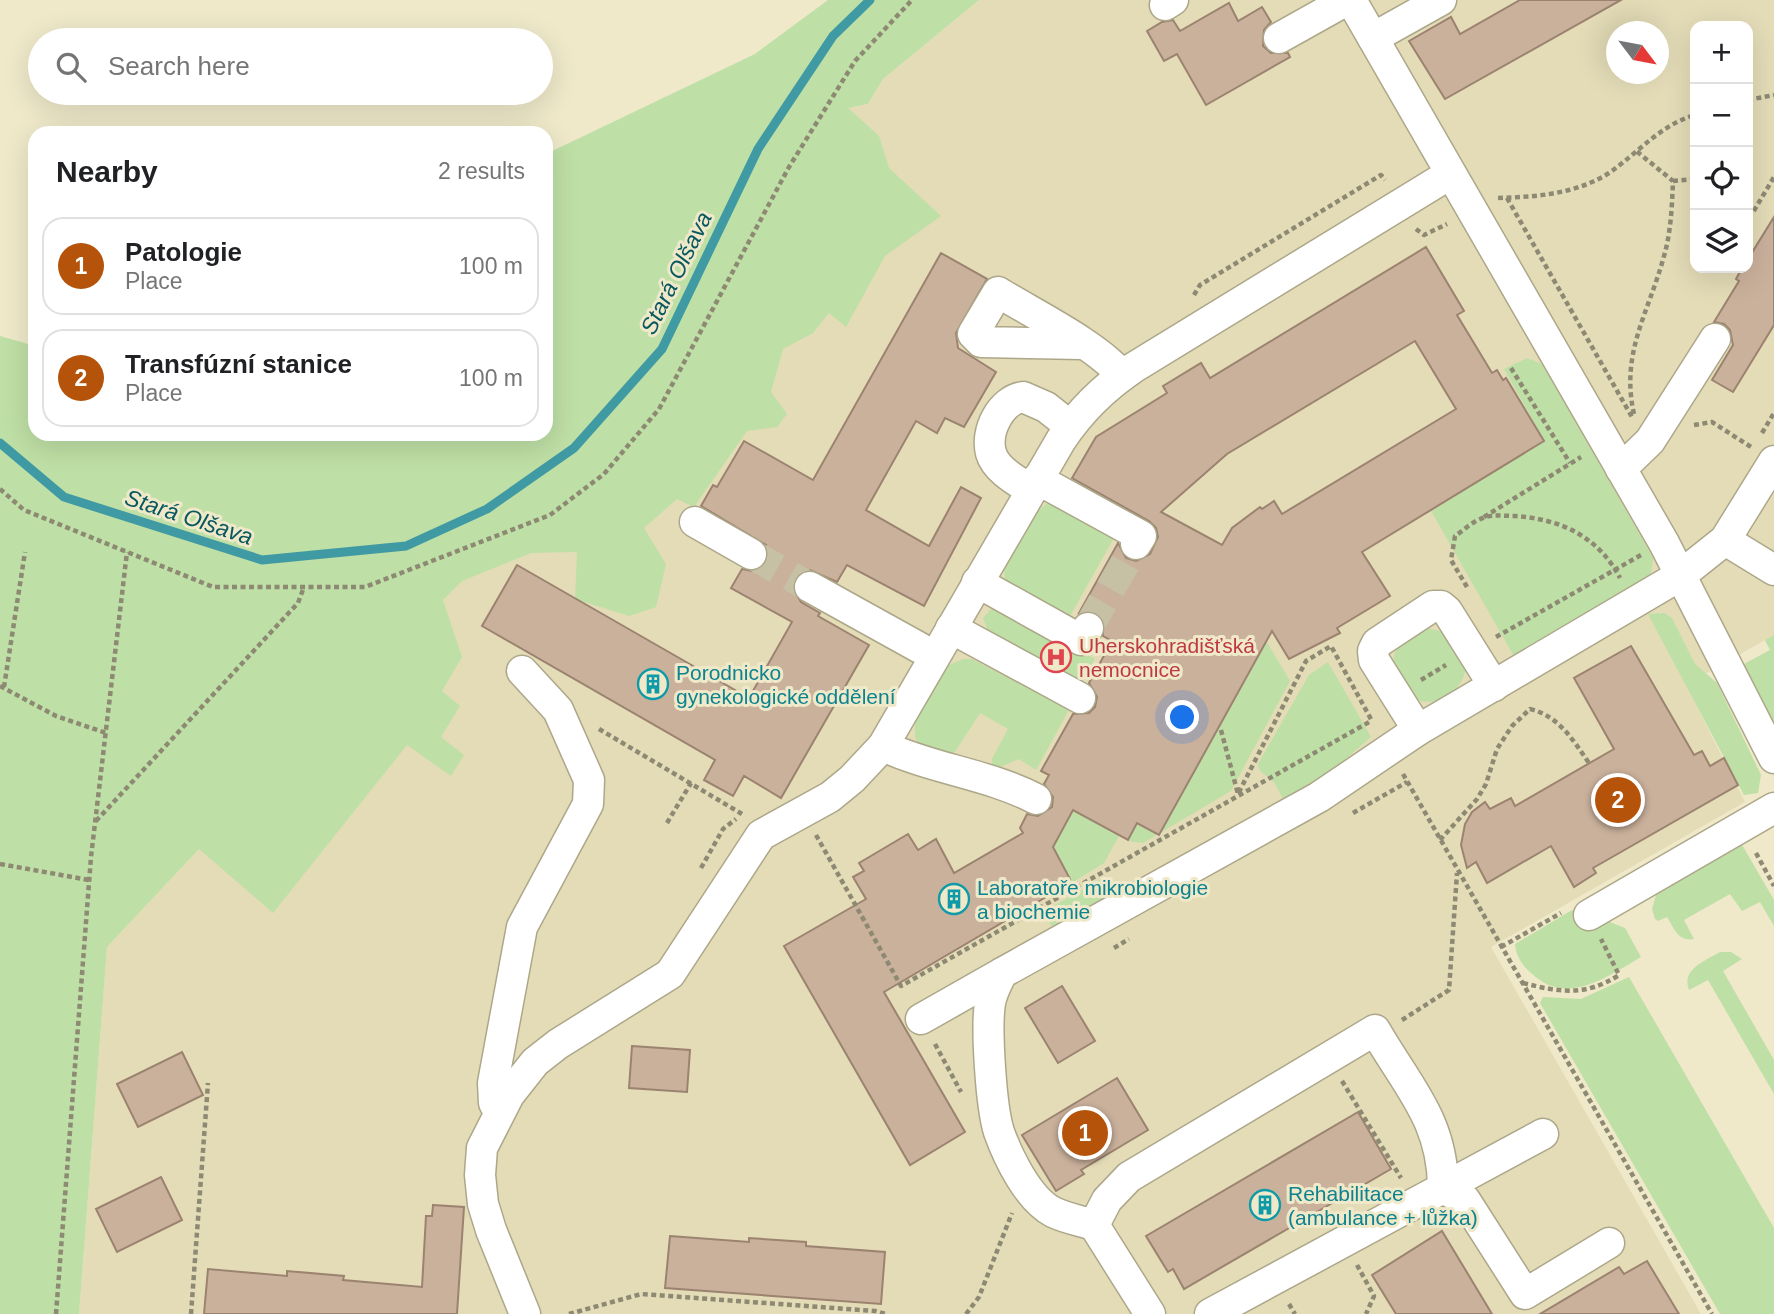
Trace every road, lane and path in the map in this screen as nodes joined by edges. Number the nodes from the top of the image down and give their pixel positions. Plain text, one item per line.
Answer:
1 (912, 0) edge
2 (1349, 0) edge
3 (1441, 0) edge
4 (1279, 38) dead end
5 (1373, 38) junction
6 (1774, 95) edge
7 (1753, 99) edge
8 (1635, 150) dead end
9 (1450, 174) junction
10 (1774, 177) edge
11 (1690, 179) edge
12 (1673, 181) junction
13 (1507, 198) dead end
14 (1753, 212) edge
15 (1715, 339) dead end
16 (1082, 344) dead end
17 (1511, 368) dead end
18 (1122, 376) junction
19 (1070, 426) junction
20 (1658, 429) junction
21 (1605, 442) junction
22 (1763, 454) edge
23 (1570, 463) junction
24 (1621, 469) junction
25 (1034, 484) junction
26 (0, 489) edge
27 (1482, 518) junction
28 (695, 522) dead end
29 (1725, 540) junction
30 (1664, 543) junction
31 (1136, 544) dead end
32 (24, 552) dead end
33 (127, 552) junction
34 (751, 554) tunnel mouth
35 (1615, 569) junction
36 (1774, 569) edge
37 (1681, 575) junction
38 (977, 582) junction
39 (304, 587) junction
40 (810, 587) tunnel mouth
41 (1471, 594) dead end
42 (1633, 604) junction
43 (1489, 626) dead end
44 (951, 628) junction
45 (1088, 628) dead end
46 (920, 648) dead end
47 (522, 671) dead end
48 (2, 686) edge
49 (1494, 686) junction
50 (1080, 698) dead end
51 (592, 717) dead end
52 (1371, 721) junction
53 (1221, 730) dead end
54 (1418, 730) junction
55 (106, 733) junction
56 (883, 746) junction
57 (1388, 748) junction
58 (1774, 758) edge
59 (1589, 764) dead end
60 (691, 783) junction
61 (1238, 794) junction
62 (1036, 799) dead end
63 (1774, 808) edge
64 (746, 816) dead end
65 (95, 821) junction
66 (667, 823) dead end
67 (811, 825) dead end
68 (1440, 840) junction
69 (0, 864) edge
70 (1457, 870) junction
71 (89, 880) junction
72 (1589, 915) junction
73 (1501, 947) junction
74 (1002, 973) junction
75 (1522, 983) junction
76 (901, 986) junction
77 (921, 1019) junction
78 (1378, 1035) junction
79 (1328, 1057) junction
80 (208, 1083) dead end
81 (968, 1104) dead end
82 (499, 1111) junction
83 (1543, 1134) dead end
84 (1443, 1188) junction
85 (1034, 1194) junction
86 (1416, 1203) junction
87 (1094, 1225) junction
88 (1343, 1242) junction
89 (1609, 1243) dead end
90 (56, 1314) edge
91 (191, 1314) edge
92 (525, 1314) edge
93 (569, 1314) edge
94 (887, 1314) edge
95 (965, 1314) edge
96 (1150, 1314) edge
97 (1210, 1314) edge
98 (1366, 1314) edge
99 (1712, 1314) edge

1 - 39 path
2 - 4 lane
2 - 5 lane
3 - 5 lane
5 - 9 lane
6 - 7 path
8 - 12 path
9 - 18 lane
9 - 21 lane
10 - 14 path
11 - 12 path
12 - 13 path
15 - 20 lane
16 - 18 lane
17 - 23 path
18 - 19 lane
19 - 25 lane
19 - 25 lane
20 - 22 path
20 - 24 lane
21 - 23 path
21 - 24 lane
22 - 29 lane
23 - 27 path
24 - 30 lane
25 - 31 lane
25 - 38 lane
26 - 33 path
27 - 35 path
27 - 41 path
28 - 34 lane
29 - 36 lane
29 - 37 lane
30 - 35 path
30 - 37 lane
32 - 48 path
33 - 39 path
33 - 55 path
35 - 42 path
35 - 43 path
37 - 42 lane
37 - 58 lane
38 - 44 lane
38 - 45 lane
39 - 65 path
40 - 46 lane
42 - 49 lane
44 - 50 lane
44 - 56 lane
47 - 82 lane
48 - 55 path
49 - 54 lane
49 - 54 lane
51 - 60 path
52 - 57 path
52 - 61 path
52 - 61 path
53 - 61 path
54 - 57 lane
55 - 65 path
56 - 62 lane
56 - 82 lane
57 - 68 path
57 - 74 lane
59 - 68 path
60 - 64 path
60 - 66 path
61 - 76 path
63 - 72 lane
65 - 71 path
67 - 76 path
68 - 70 path
69 - 71 path
70 - 73 path
70 - 78 path
71 - 90 path
72 - 73 path
72 - 75 path
73 - 75 path
74 - 77 lane
74 - 85 lane
75 - 99 path
76 - 77 path
77 - 81 path
78 - 79 lane
78 - 84 lane
79 - 86 path
79 - 87 lane
80 - 91 path
82 - 92 lane
83 - 84 lane
84 - 86 lane
84 - 89 lane
85 - 87 lane
85 - 95 path
86 - 88 lane
87 - 96 lane
88 - 97 lane
88 - 98 path
93 - 94 path

